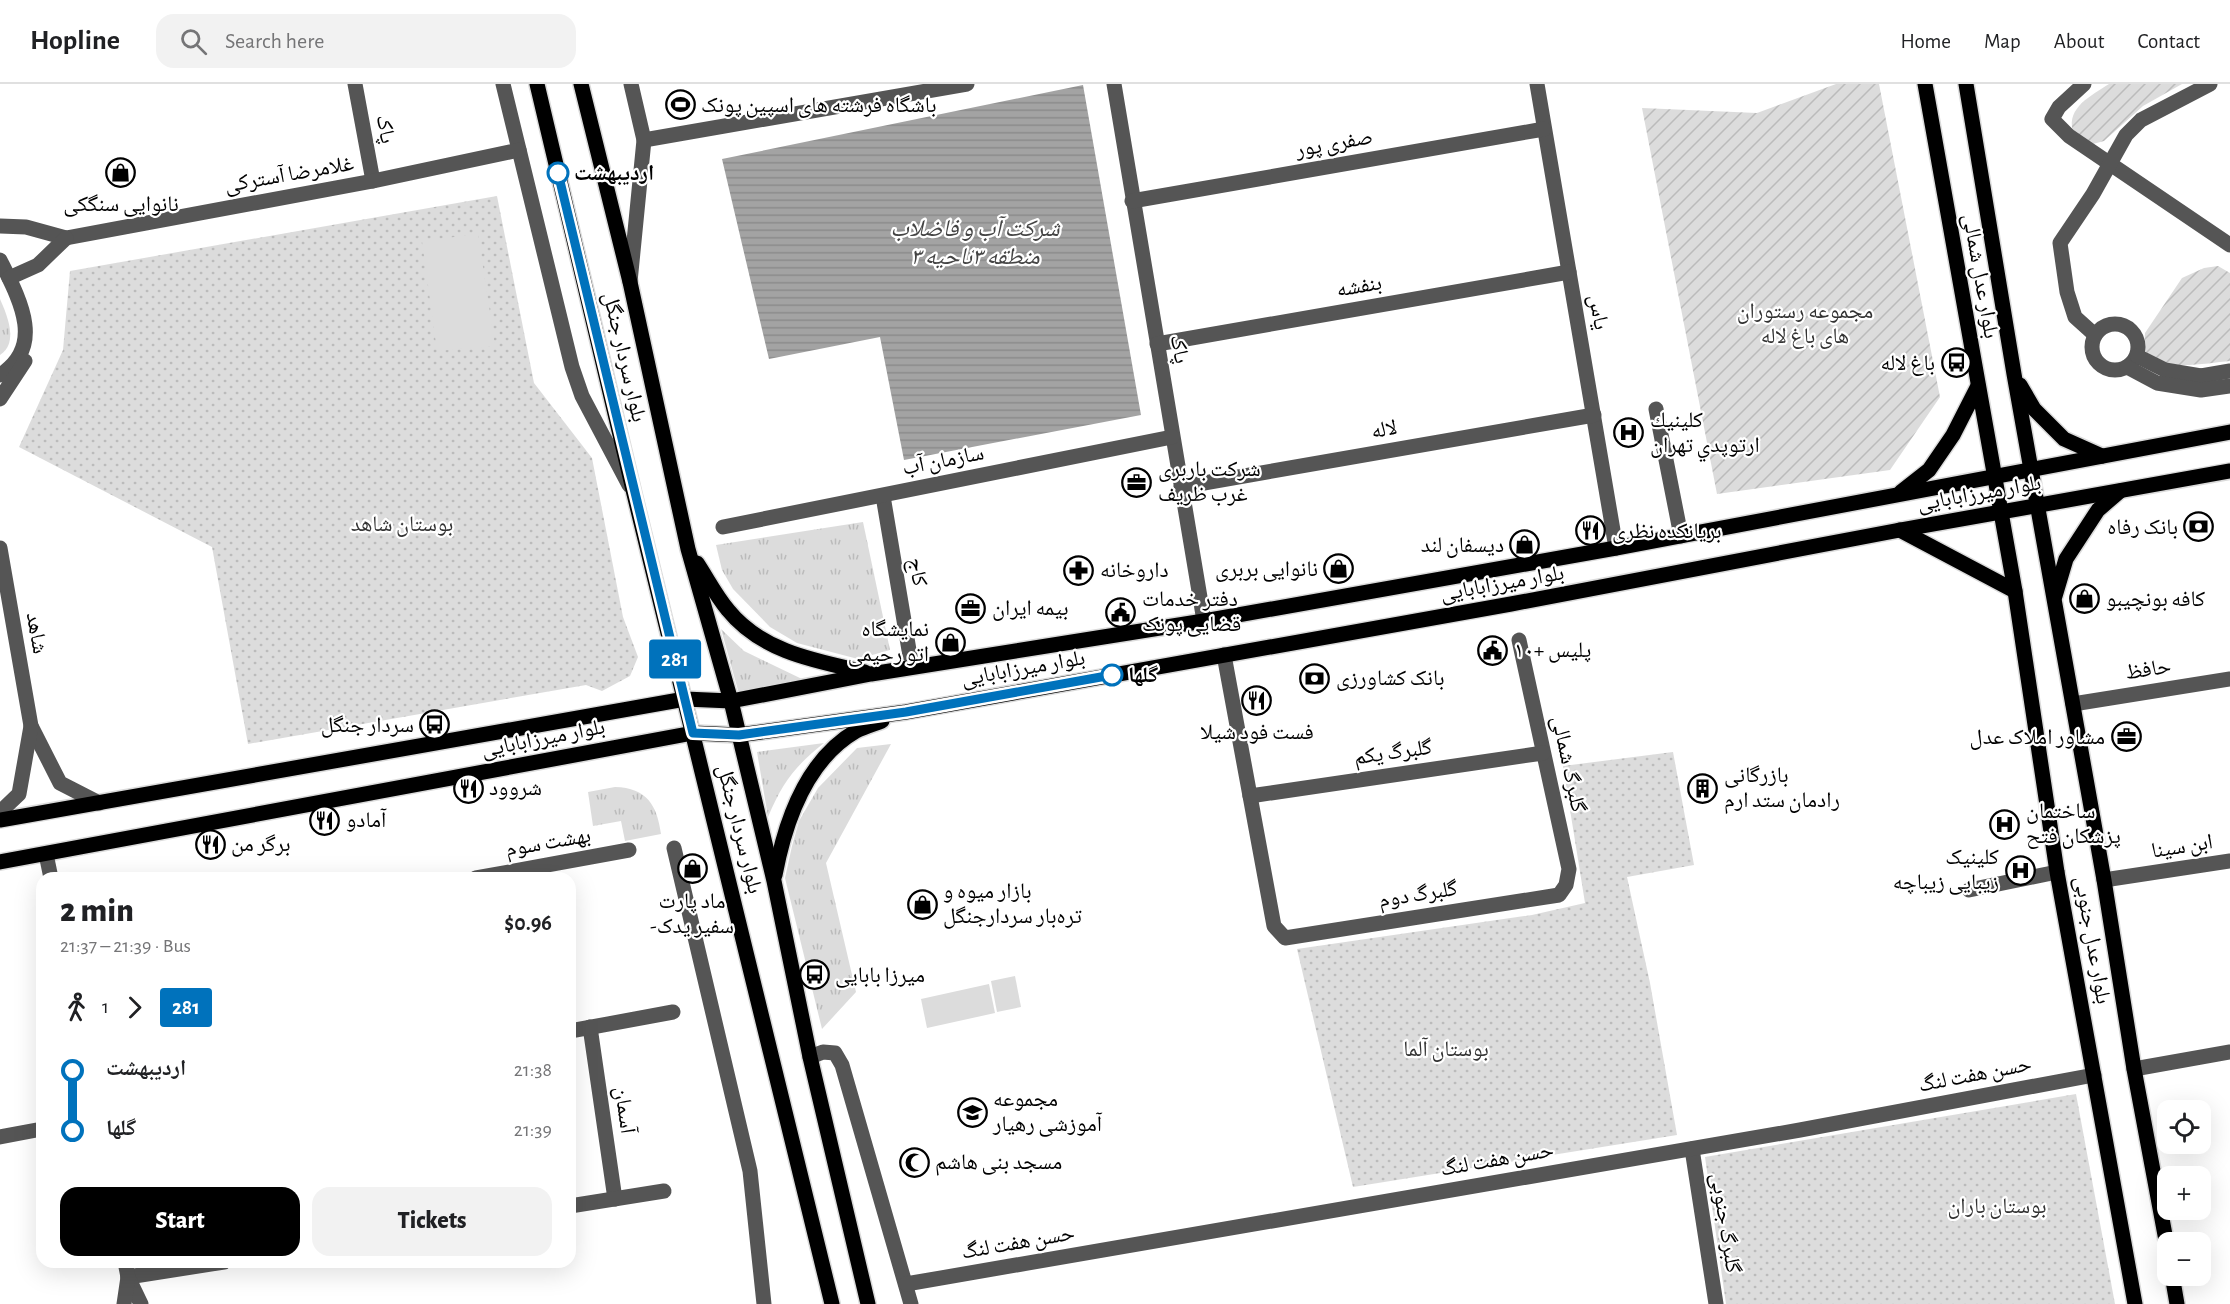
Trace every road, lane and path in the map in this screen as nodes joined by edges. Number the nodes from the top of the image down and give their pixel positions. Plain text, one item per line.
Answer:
1 (355, 84) edge
2 (503, 84) edge
3 (537, 84) edge
4 (581, 84) edge
5 (631, 84) edge
6 (967, 84) edge
7 (1114, 84) edge
8 (1537, 84) edge
9 (1925, 84) edge
10 (1966, 84) edge
11 (2084, 84) edge
12 (2210, 84) edge
13 (1545, 129) junction
14 (644, 140) junction
15 (519, 150) junction
16 (2109, 163) junction
17 (373, 181) junction
18 (1132, 201) junction
19 (0, 226) edge
20 (66, 238) junction
21 (2230, 245) edge
22 (0, 260) edge
23 (1569, 272) junction
24 (9, 278) junction
25 (630, 282) junction
26 (2095, 335) junction
27 (27, 337) junction
28 (1157, 344) junction
29 (2132, 362) junction
30 (2230, 371) edge
31 (2014, 374) junction
32 (0, 375) edge
33 (2230, 386) edge
34 (1978, 387) junction
35 (0, 399) edge
36 (1656, 409) dead end
37 (1594, 415) junction
38 (2230, 432) edge
39 (1173, 437) junction
40 (2102, 456) junction
41 (2031, 469) junction
42 (2230, 471) edge
43 (1994, 475) junction
44 (1181, 487) junction
45 (2120, 490) junction
46 (634, 494) junction
47 (1897, 495) junction
48 (882, 496) junction
49 (2038, 506) junction
50 (2001, 513) junction
51 (723, 527) dead end
52 (1900, 530) junction
53 (1681, 536) junction
54 (0, 548) edge
55 (1617, 548) junction
56 (687, 549) junction
57 (2, 581) edge
58 (2015, 591) junction
59 (2055, 598) junction
60 (1204, 621) junction
61 (1519, 640) dead end
62 (1224, 655) junction
63 (910, 656) dead end
64 (871, 674) junction
65 (2230, 679) edge
66 (685, 699) junction
67 (731, 701) junction
68 (2073, 704) junction
69 (906, 712) junction
70 (31, 726) junction
71 (693, 733) junction
72 (739, 735) junction
73 (1543, 753) junction
74 (1250, 796) junction
75 (99, 803) junction
76 (0, 812) edge
77 (0, 820) edge
78 (674, 848) dead end
79 (629, 850) dead end
80 (46, 854) junction
81 (2230, 861) edge
82 (0, 862) edge
83 (50, 872) edge
84 (509, 872) edge
85 (2057, 872) junction
86 (2104, 880) junction
87 (774, 881) junction
88 (1969, 890) dead end
89 (1559, 896) joint
90 (672, 1012) dead end
91 (590, 1027) junction
92 (576, 1030) edge
93 (2230, 1052) edge
94 (810, 1057) junction
95 (2134, 1068) junction
96 (2094, 1075) junction
97 (36, 1130) edge
98 (0, 1137) edge
99 (1692, 1149) junction
100 (664, 1191) dead end
101 (615, 1198) junction
102 (576, 1205) edge
103 (2164, 1232) edge
104 (126, 1268) edge
105 (186, 1268) edge
106 (128, 1277) junction
107 (906, 1284) junction
108 (2174, 1286) edge
109 (124, 1304) edge
110 (141, 1304) edge
111 (764, 1304) edge
112 (832, 1304) edge
113 (868, 1304) edge
114 (911, 1304) edge
115 (1716, 1304) edge
116 (2135, 1304) edge
117 (2177, 1304) edge

1 - 17 street, پاک
2 - 15 street
3 - 46 main road, بلوار سردار جنگل
4 - 25 main road, بلوار سردار جنگل
5 - 14 street
6 - 14 street
7 - 18 street, پاک
8 - 13 street, یاس
9 - 34 main road, بلوار عدل شمالی
10 - 31 main road, بلوار عدل شمالی
11 - 16 street
12 - 16 street
13 - 18 street, صفری پور
13 - 23 street, یاس
14 - 25 street
15 - 17 street, غلامرضا آسترکی
15 - 46 street
16 - 21 street
16 - 26 street
17 - 20 street, غلامرضا آسترکی
18 - 28 street, پاک
19 - 20 street
20 - 24 street
22 - 24 street
23 - 28 street, بنفشه
23 - 37 street, یاس
24 - 27 street
25 - 56 main road, بلوار سردار جنگل
26 - 29 street
26 - 29 street
27 - 32 street
27 - 35 street
28 - 39 street, پاک
29 - 30 street
29 - 33 street
31 - 40 main road
31 - 41 main road, بلوار عدل شمالی
34 - 43 main road, بلوار عدل شمالی
34 - 47 main road
36 - 53 street
37 - 44 street, لاله
37 - 55 street, یاس
38 - 40 main road, بلوار میرزابابایی
39 - 44 street, پاک
39 - 48 street, سازمان آب
40 - 41 main road, بلوار میرزابابایی
41 - 43 main road, بلوار میرزابابایی
41 - 49 main road, بلوار عدل شمالی
42 - 45 main road, بلوار میرزابابایی
43 - 47 main road, بلوار میرزابابایی
43 - 50 main road, بلوار عدل شمالی
44 - 60 street, پاک
45 - 49 main road, بلوار میرزابابایی
45 - 59 main road
46 - 66 main road, بلوار سردار جنگل
47 - 53 main road, بلوار میرزابابایی
48 - 51 street, سازمان آب
48 - 63 street, کاج
49 - 50 main road, بلوار میرزابابایی
49 - 59 main road, بلوار عدل جنوبی
50 - 52 main road, بلوار میرزابابایی
50 - 58 main road, بلوار عدل جنوبی
52 - 58 main road
52 - 62 main road, بلوار میرزابابایی
53 - 55 main road, بلوار میرزابابایی
54 - 57 street, شاهد
55 - 60 main road, بلوار میرزابابایی
56 - 64 main road
56 - 67 main road, بلوار سردار جنگل
57 - 70 street, شاهد
58 - 85 main road, بلوار عدل جنوبی
59 - 68 main road, بلوار عدل جنوبی
60 - 64 main road, بلوار میرزابابایی
61 - 73 street, گلبرگ شمالی
62 - 69 main road, بلوار میرزابابایی
62 - 74 street
64 - 67 main road, بلوار میرزابابایی
65 - 68 street, حافظ
66 - 67 main road, بلوار میرزابابایی
66 - 71 main road, بلوار سردار جنگل
66 - 75 main road, بلوار میرزابابایی
67 - 72 main road, بلوار سردار جنگل
68 - 86 main road, بلوار عدل جنوبی
69 - 72 main road, بلوار میرزابابایی
69 - 87 main road
70 - 75 street, شاهد
70 - 76 street, شاهد
71 - 72 main road, بلوار میرزابابایی
71 - 80 main road, بلوار میرزابابایی
71 - 112 main road, بلوار سردار جنگل
72 - 87 main road, بلوار سردار جنگل
73 - 74 street, گلبرگ یکم
73 - 89 street, گلبرگ شمالی
74 - 89 street, گلبرگ دوم
75 - 77 main road, بلوار میرزابابایی
78 - 111 street
79 - 84 street, بهشت سوم
80 - 82 main road, بلوار میرزابابایی
80 - 83 street
81 - 86 street, ابن سینا
85 - 88 street
85 - 96 main road, بلوار عدل جنوبی
86 - 95 main road, بلوار عدل جنوبی
87 - 94 main road, بلوار سردار جنگل
90 - 91 street
91 - 92 street
91 - 101 street, آسمان
93 - 95 street
94 - 107 street
94 - 113 main road, بلوار سردار جنگل
95 - 103 main road, بلوار عدل جنوبی
96 - 99 street, حسن هفت لنگ
96 - 116 main road, بلوار عدل جنوبی
97 - 98 street
99 - 107 street, حسن هفت لنگ
99 - 115 street, گلبرگ جنوبی
100 - 101 street
101 - 102 street
104 - 106 street
105 - 106 street
106 - 109 street
106 - 110 street
107 - 114 street
108 - 117 main road

